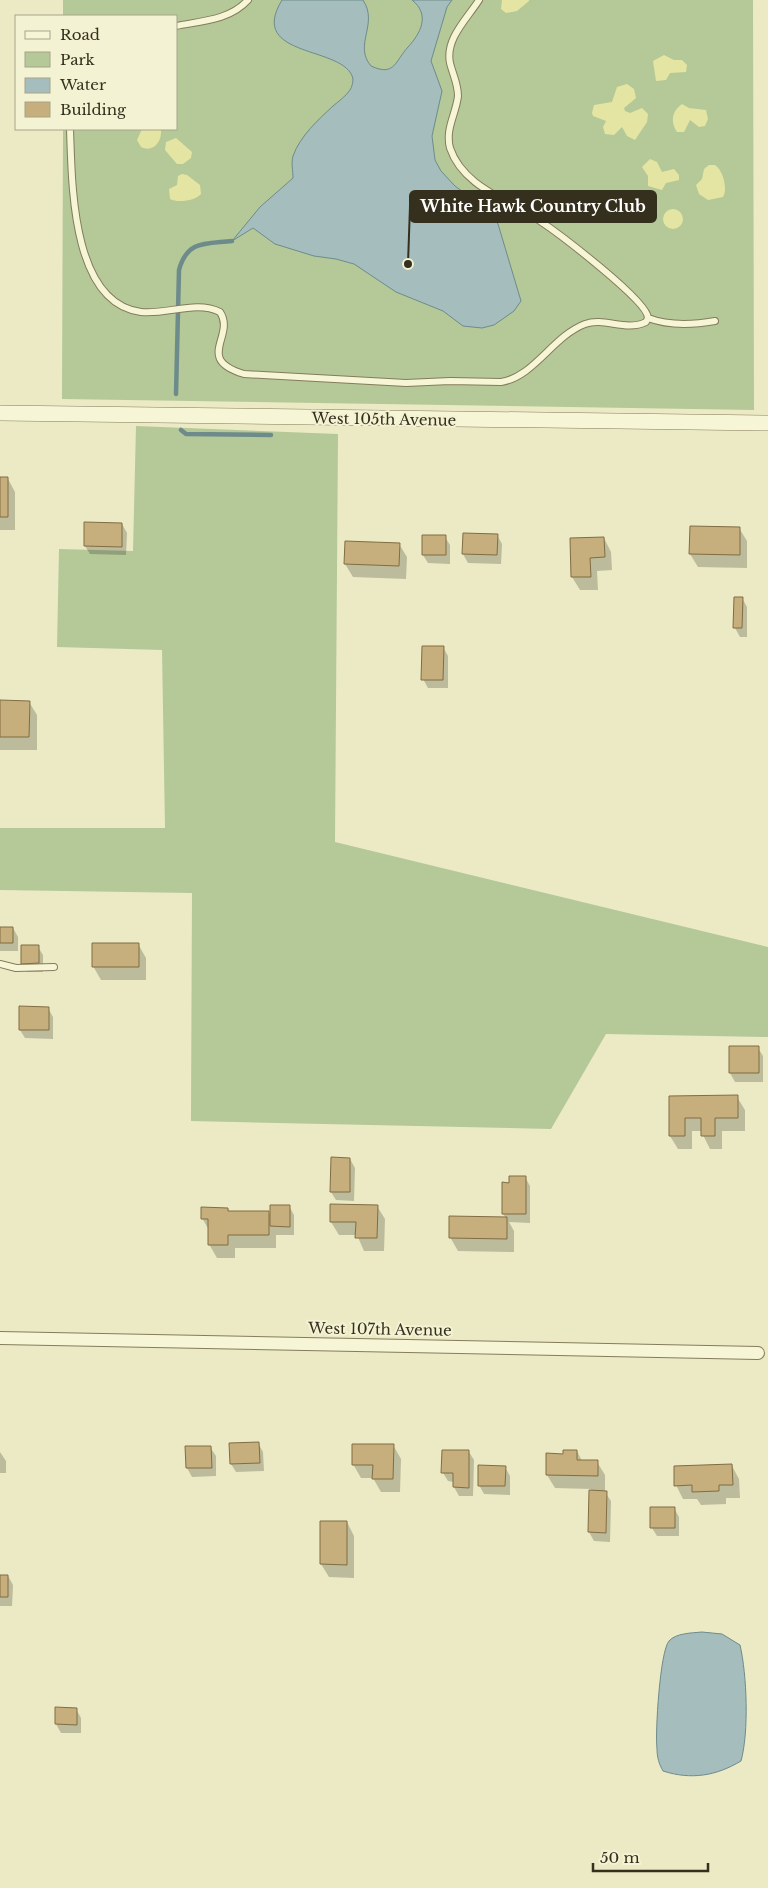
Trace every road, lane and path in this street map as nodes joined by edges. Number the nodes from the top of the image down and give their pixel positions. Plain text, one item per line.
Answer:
1 (248, 0) edge
2 (479, 0) edge
3 (178, 26) edge
4 (70, 130) edge
5 (648, 318) junction
6 (715, 321) dead end
7 (0, 413) edge
8 (768, 423) edge
9 (0, 964) edge
10 (54, 967) dead end
11 (0, 1338) edge
12 (758, 1353) dead end

1 - 3 lane
2 - 5 lane
4 - 5 lane
5 - 6 lane
7 - 8 street, West 105th Avenue
9 - 10 lane
11 - 12 street, West 107th Avenue

